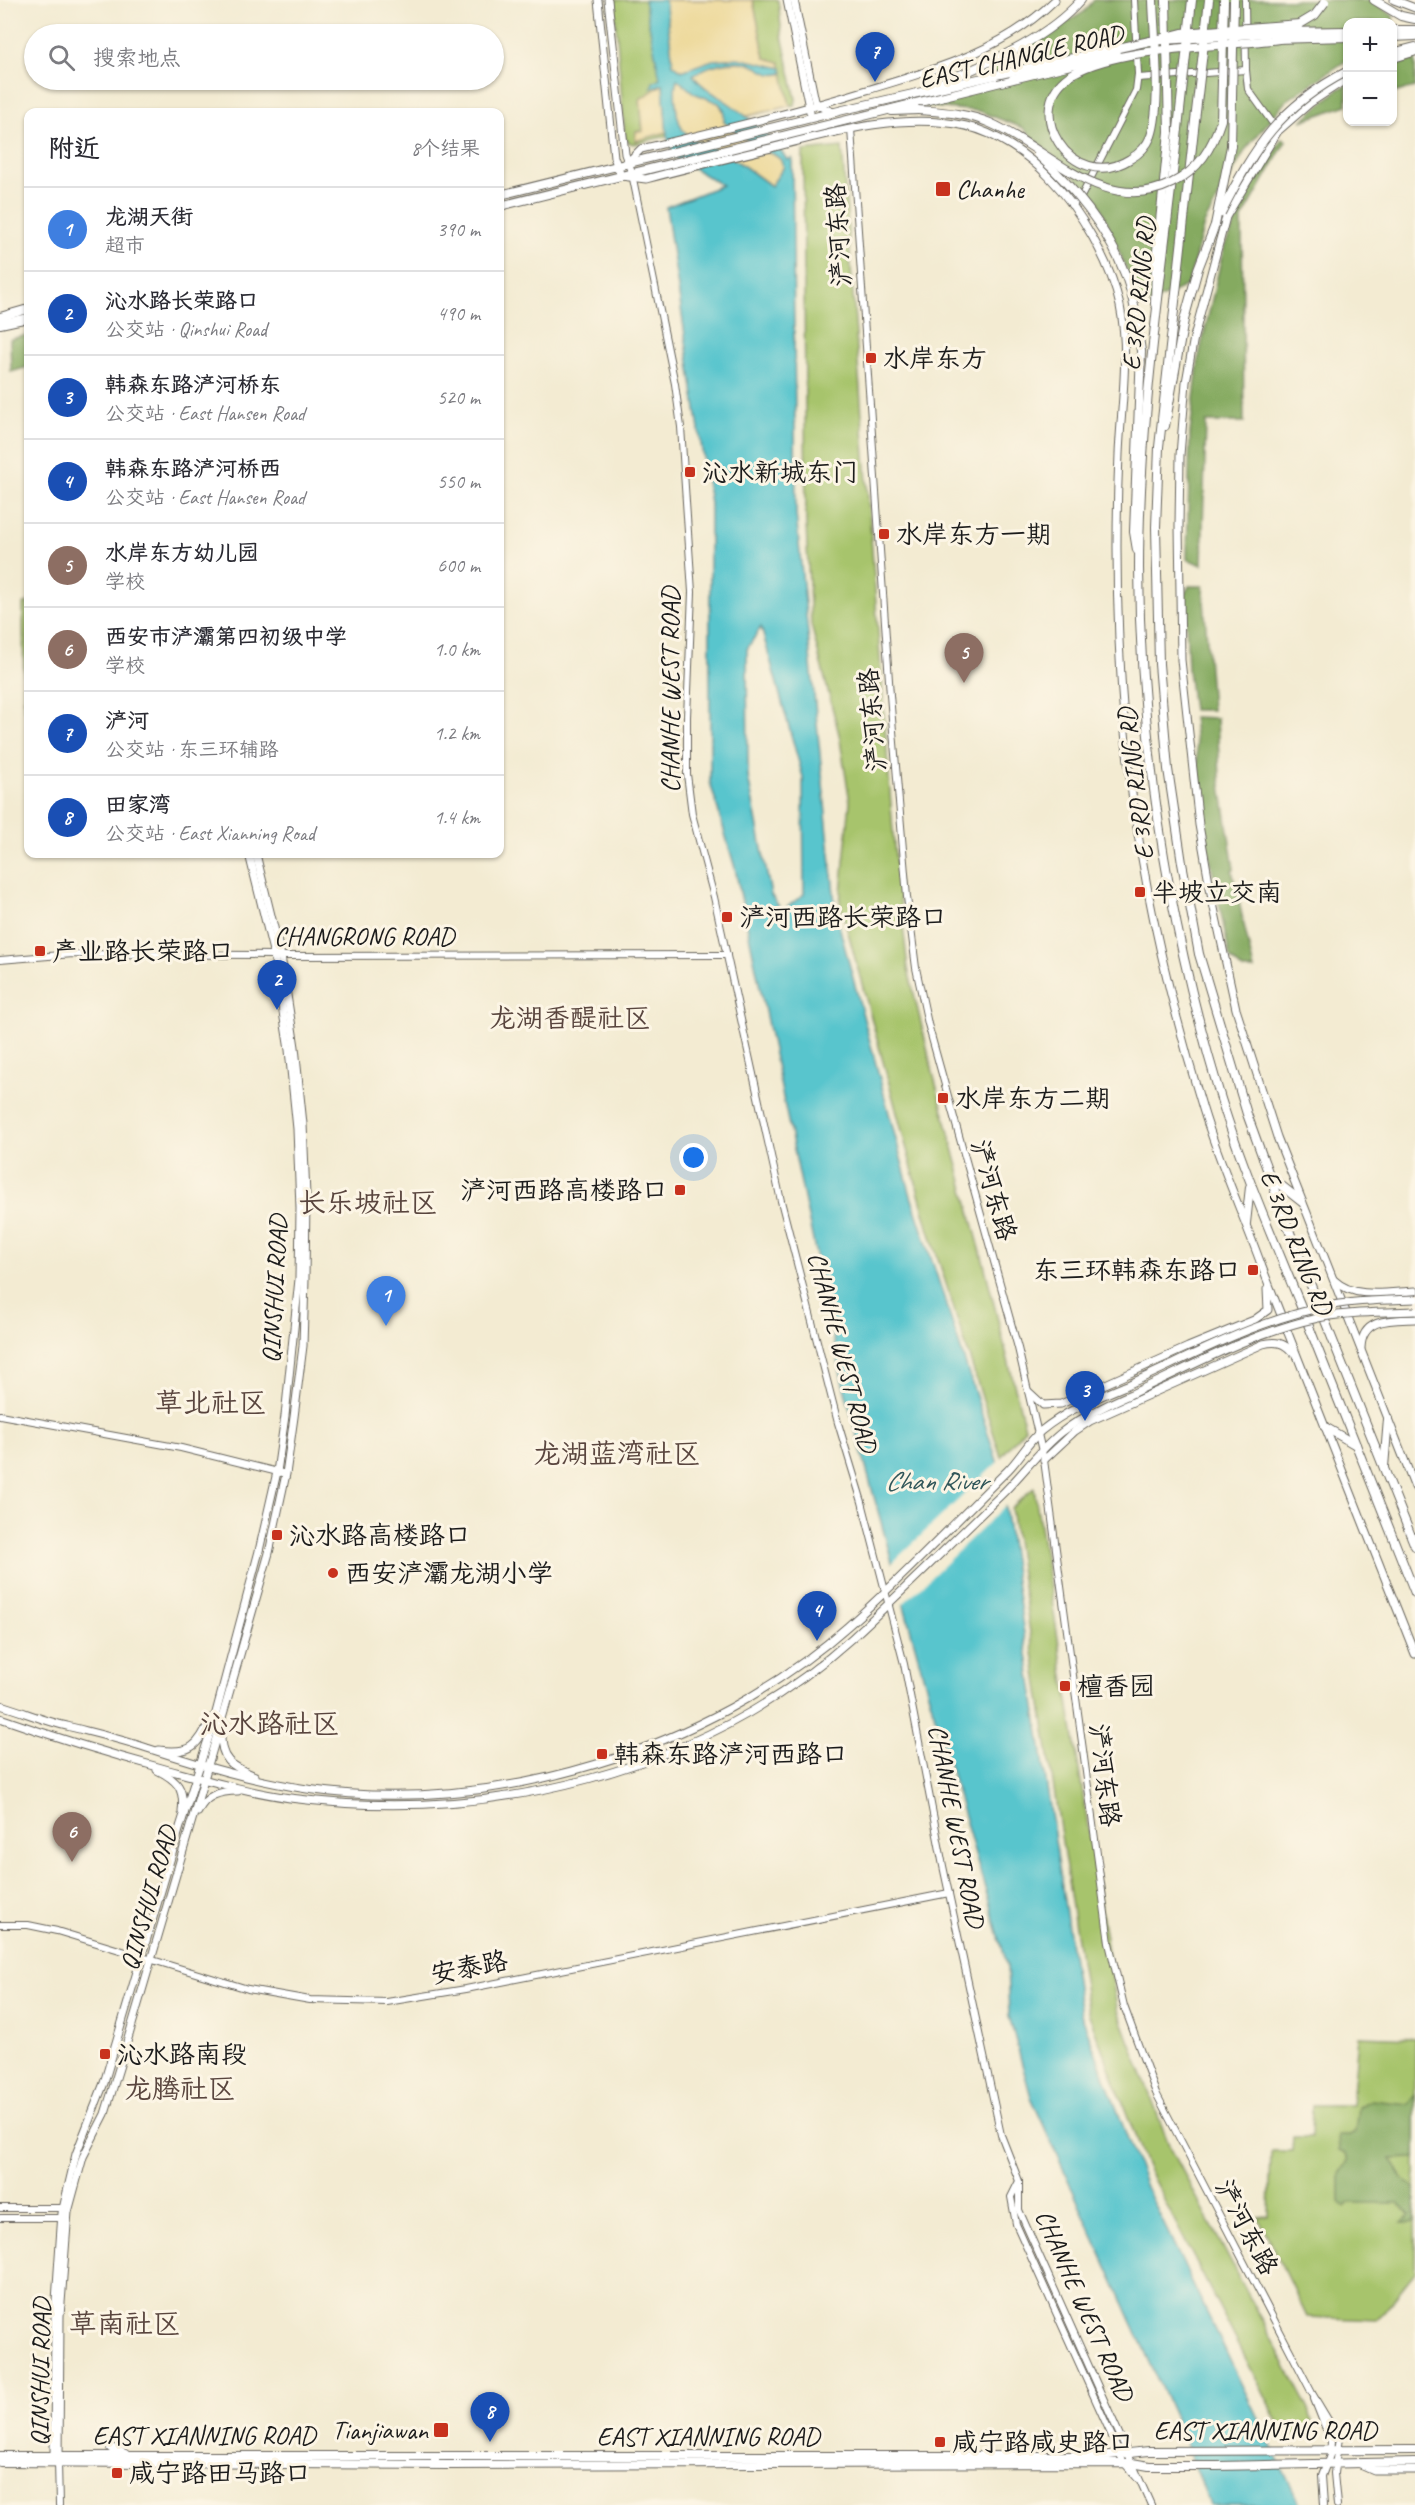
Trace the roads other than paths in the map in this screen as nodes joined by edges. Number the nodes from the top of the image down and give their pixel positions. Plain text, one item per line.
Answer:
1 (598, 0) edge
2 (608, 0) edge
3 (788, 0) edge
4 (794, 0) edge
5 (1055, 0) edge
6 (1082, 0) edge
7 (1134, 0) edge
8 (1144, 0) edge
9 (1153, 0) edge
10 (1166, 0) edge
11 (1192, 0) edge
12 (1209, 0) edge
13 (1224, 0) edge
14 (1234, 0) edge
15 (1245, 0) edge
16 (1325, 0) edge
17 (1374, 0) edge
18 (1394, 0) edge
19 (1415, 8) edge
20 (1415, 19) edge
21 (1397, 30) edge
22 (1415, 30) edge
23 (1343, 31) edge
24 (1397, 36) edge
25 (1415, 36) edge
26 (1343, 37) edge
27 (1279, 39) junction
28 (1150, 41) junction
29 (1415, 50) edge
30 (1397, 53) edge
31 (1397, 57) edge
32 (1246, 70) junction
33 (1345, 72) edge
34 (1138, 78) junction
35 (1343, 81) edge
36 (901, 98) junction
37 (819, 105) junction
38 (810, 108) junction
39 (833, 112) junction
40 (858, 115) junction
41 (810, 119) junction
42 (826, 125) junction
43 (850, 129) junction
44 (1278, 131) junction
45 (828, 134) junction
46 (1019, 138) junction
47 (627, 163) junction
48 (616, 165) junction
49 (621, 176) junction
50 (633, 176) junction
51 (504, 194) edge
52 (504, 205) edge
53 (1071, 205) junction
54 (1215, 225) junction
55 (24, 310) edge
56 (0, 316) edge
57 (1157, 316) junction
58 (24, 319) edge
59 (0, 324) edge
60 (1159, 447) junction
61 (1139, 564) junction
62 (250, 858) edge
63 (257, 858) edge
64 (728, 955) junction
65 (278, 956) junction
66 (0, 960) edge
67 (1268, 1175) junction
68 (1250, 1185) junction
69 (1302, 1202) junction
70 (1246, 1223) junction
71 (1265, 1274) junction
72 (1332, 1278) junction
73 (1415, 1291) edge
74 (1415, 1299) edge
75 (1415, 1311) edge
76 (1415, 1319) edge
77 (1361, 1350) junction
78 (1300, 1365) junction
79 (1102, 1387) junction
80 (1029, 1392) junction
81 (1074, 1399) junction
82 (1093, 1400) junction
83 (0, 1415) edge
84 (1388, 1419) junction
85 (1325, 1427) junction
86 (1038, 1433) junction
87 (1356, 1445) junction
88 (1042, 1451) junction
89 (1044, 1460) junction
90 (1384, 1469) junction
91 (277, 1472) junction
92 (286, 1474) junction
93 (1415, 1487) edge
94 (1415, 1546) edge
95 (886, 1591) junction
96 (1415, 1593) edge
97 (889, 1602) junction
98 (1415, 1654) edge
99 (218, 1702) junction
100 (0, 1705) edge
101 (224, 1712) junction
102 (0, 1718) edge
103 (148, 1748) junction
104 (138, 1761) junction
105 (204, 1767) junction
106 (200, 1779) junction
107 (271, 1782) junction
108 (262, 1793) junction
109 (181, 1824) junction
110 (190, 1831) junction
111 (949, 1893) junction
112 (0, 1925) edge
113 (143, 1959) junction
114 (152, 1961) junction
115 (0, 2208) edge
116 (63, 2208) junction
117 (0, 2218) edge
118 (62, 2218) junction
119 (111, 2448) dead end
120 (1334, 2450) junction
121 (1415, 2450) edge
122 (1125, 2453) junction
123 (0, 2456) edge
124 (129, 2456) junction
125 (57, 2458) junction
126 (0, 2462) edge
127 (1356, 2462) junction
128 (1415, 2462) edge
129 (1128, 2463) junction
130 (1331, 2463) junction
131 (1415, 2470) edge
132 (59, 2505) edge
133 (1151, 2505) edge
134 (1324, 2505) edge
135 (1337, 2505) edge

1 - 48 main road
2 - 47 main road, CHANHE WEST ROAD
3 - 38 main road
4 - 37 main road
5 - 37 main road
6 - 36 main road
7 - 8 street
7 - 34 street
9 - 27 main road, bridge
10 - 57 main road, bridge
11 - 57 main road, E 3RD RING RD, bridge
12 - 60 main road, E 3RD RING RD, bridge
13 - 46 main road, bridge
14 - 54 main road, bridge
15 - 32 street
16 - 28 main road, bridge
17 - 20 main road
18 - 19 main road
21 - 22 main road
23 - 28 main road, EAST CHANGLE ROAD, bridge
24 - 25 main road
26 - 27 main road, EAST CHANGLE ROAD, bridge
27 - 40 main road, EAST CHANGLE ROAD, bridge
28 - 36 main road, EAST CHANGLE ROAD, bridge
29 - 30 main road
29 - 31 main road
32 - 34 street
32 - 44 street
33 - 54 main road, bridge
34 - 53 street
35 - 44 main road
36 - 39 main road, EAST CHANGLE ROAD
37 - 38 main road
37 - 39 main road
38 - 41 main road
38 - 47 main road
39 - 41 main road, EAST CHANGLE ROAD
40 - 42 main road, EAST CHANGLE ROAD
40 - 46 main road, bridge
41 - 47 main road, EAST CHANGLE ROAD
42 - 45 main road
42 - 50 main road, EAST CHANGLE ROAD
43 - 45 main road
43 - 53 main road
43 - 80 street, 浐河东路
44 - 69 main road
45 - 50 main road
46 - 61 main road, bridge
47 - 48 main road, EAST CHANGLE ROAD
47 - 50 main road, CHANHE WEST ROAD
48 - 49 main road
48 - 51 main road, EAST CHANGLE ROAD
49 - 50 main road, EAST CHANGLE ROAD
49 - 52 main road, EAST CHANGLE ROAD
50 - 64 street, CHANHE WEST ROAD
53 - 70 main road
54 - 60 main road
55 - 56 main road
57 - 61 main road, E 3RD RING RD
58 - 59 main road
60 - 67 main road, E 3RD RING RD
61 - 68 main road, E 3RD RING RD
62 - 65 main road, QINSHUI ROAD
63 - 65 main road, QINSHUI ROAD
64 - 65 street, CHANGRONG ROAD
64 - 95 street, CHANHE WEST ROAD
65 - 66 street, CHANGRONG ROAD
65 - 91 main road, QINSHUI ROAD
65 - 92 main road, QINSHUI ROAD
67 - 69 main road
67 - 90 main road, E 3RD RING RD
68 - 70 main road
68 - 87 main road, E 3RD RING RD
69 - 72 main road
70 - 71 main road
71 - 78 main road
71 - 79 main road
72 - 73 main road
72 - 77 main road
74 - 82 main road, bridge
75 - 88 main road, bridge
76 - 77 main road
77 - 84 main road
78 - 85 main road
78 - 89 main road
79 - 81 main road
79 - 82 street
80 - 81 main road
80 - 86 street, 浐河东路
81 - 82 street
82 - 86 main road
83 - 91 street
84 - 90 main road
84 - 93 main road
85 - 87 main road
85 - 98 main road
86 - 88 street, 浐河东路
86 - 95 main road
87 - 96 main road, E 3RD RING RD
88 - 89 street, 浐河东路
88 - 97 main road
89 - 120 street, 浐河东路
90 - 94 main road, E 3RD RING RD
91 - 92 street
91 - 99 main road, QINSHUI ROAD
92 - 101 main road, QINSHUI ROAD
95 - 97 street, CHANHE WEST ROAD
95 - 107 main road
97 - 108 main road
97 - 111 street, CHANHE WEST ROAD
99 - 103 main road
99 - 105 main road, QINSHUI ROAD
100 - 103 main road
101 - 105 main road, QINSHUI ROAD
101 - 107 main road
102 - 104 main road
103 - 105 main road
104 - 106 main road
104 - 109 main road
105 - 106 main road, QINSHUI ROAD
105 - 107 main road
106 - 108 main road
106 - 109 main road, QINSHUI ROAD
106 - 110 main road, QINSHUI ROAD
108 - 110 main road
109 - 113 main road, QINSHUI ROAD
110 - 114 main road, QINSHUI ROAD
111 - 114 street, 安泰路
111 - 122 street, CHANHE WEST ROAD
112 - 113 street, 安泰路
113 - 114 street, 安泰路
113 - 116 main road, QINSHUI ROAD
114 - 125 main road, QINSHUI ROAD
115 - 116 street
116 - 118 main road, QINSHUI ROAD
117 - 118 street
118 - 125 main road, QINSHUI ROAD
119 - 124 main road
120 - 121 main road, EAST XIANNING ROAD
120 - 122 main road, EAST XIANNING ROAD
120 - 130 street
122 - 124 main road, EAST XIANNING ROAD
122 - 129 street, CHANHE WEST ROAD
123 - 125 main road, EAST XIANNING ROAD
124 - 125 main road, EAST XIANNING ROAD
125 - 126 main road, EAST XIANNING ROAD
125 - 129 main road, EAST XIANNING ROAD
125 - 132 street
127 - 128 main road, EAST XIANNING ROAD
127 - 130 main road, EAST XIANNING ROAD
127 - 131 main road
129 - 130 main road, EAST XIANNING ROAD
129 - 133 street, CHANHE WEST ROAD
130 - 134 street
130 - 135 street

